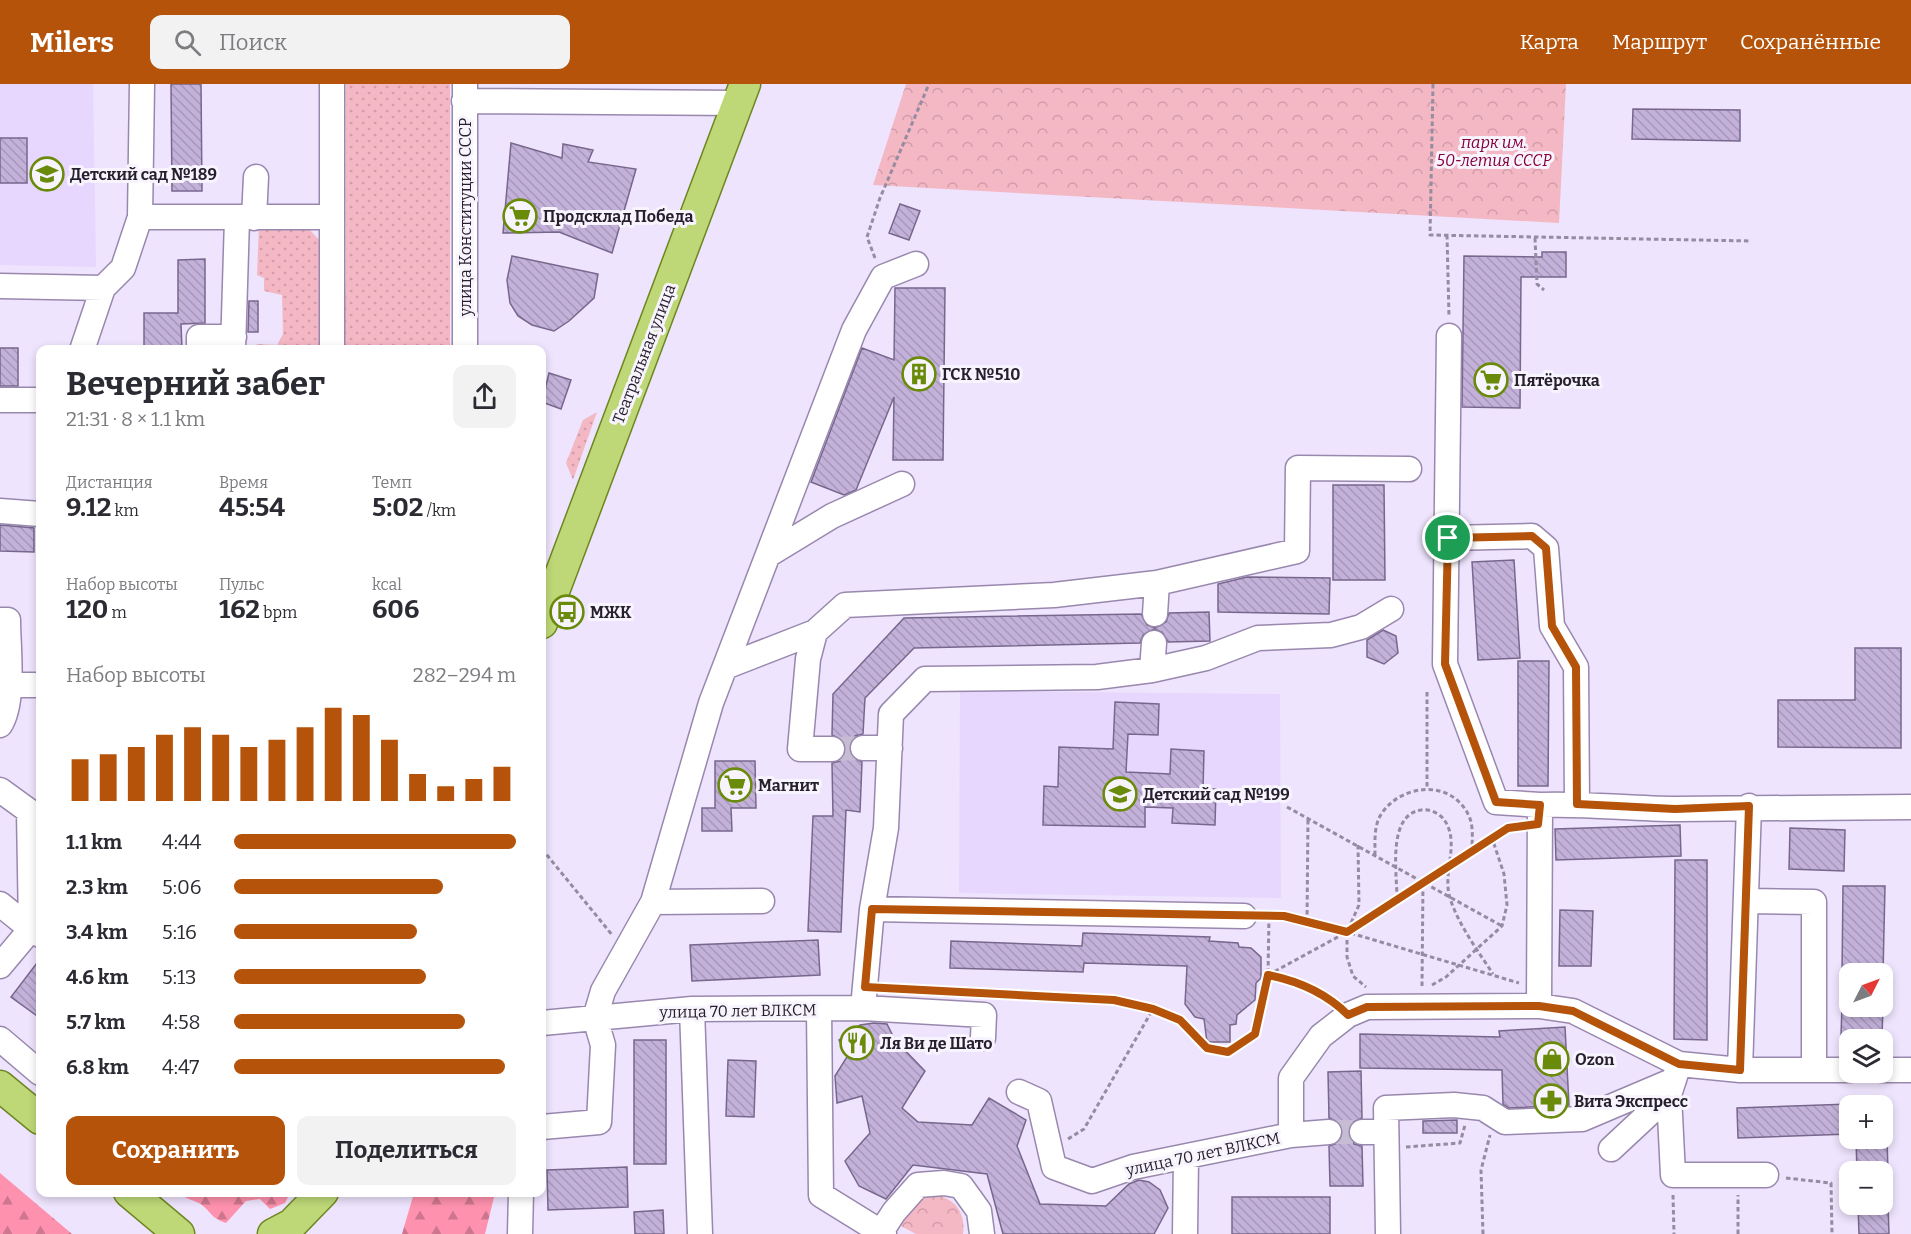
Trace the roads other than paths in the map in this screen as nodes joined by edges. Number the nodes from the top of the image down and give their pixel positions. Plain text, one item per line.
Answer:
1 (142, 84) edge
2 (332, 84) edge
3 (504, 92) edge
4 (464, 93) edge
5 (742, 93) edge
6 (256, 177) dead end
7 (140, 217) junction
8 (332, 217) junction
9 (246, 219) junction
10 (916, 264) dead end
11 (0, 286) edge
12 (103, 288) junction
13 (1449, 336) road end
14 (234, 343) edge
15 (84, 345) edge
16 (199, 345) edge
17 (332, 345) edge
18 (465, 345) edge
19 (0, 400) edge
20 (36, 400) edge
21 (1409, 469) dead end
22 (902, 484) dead end
23 (0, 511) edge
24 (36, 514) edge
25 (1448, 538) junction
26 (768, 555) junction
27 (1157, 583) junction
28 (1391, 609) dead end
29 (546, 612) edge
30 (1155, 614) dead end
31 (0, 620) edge
32 (815, 632) junction
33 (1154, 643) dead end
34 (725, 667) junction
35 (1152, 670) junction
36 (8, 685) junction
37 (36, 685) edge
38 (0, 725) edge
39 (863, 748) tunnel mouth
40 (890, 748) junction
41 (832, 749) tunnel mouth
42 (0, 790) edge
43 (1577, 804) junction
44 (1749, 806) junction
45 (1911, 807) edge
46 (35, 813) edge
47 (1539, 814) junction
48 (36, 871) edge
49 (762, 901) dead end
50 (1748, 901) junction
51 (653, 902) junction
52 (0, 904) edge
53 (872, 909) junction
54 (1244, 916) road end
55 (36, 928) edge
56 (36, 930) edge
57 (0, 966) edge
58 (1539, 997) junction
59 (863, 1008) junction
60 (692, 1009) junction
61 (819, 1009) junction
62 (595, 1018) junction
63 (546, 1023) edge
64 (983, 1038) dead end
65 (0, 1039) edge
66 (36, 1070) edge
67 (1740, 1070) junction
68 (1814, 1070) junction
69 (1839, 1070) edge
70 (1893, 1070) edge
71 (1911, 1070) edge
72 (1674, 1080) junction
73 (0, 1086) edge
74 (1018, 1092) dead end
75 (36, 1116) edge
76 (546, 1127) edge
77 (1329, 1132) tunnel mouth
78 (1291, 1135) junction
79 (1611, 1149) dead end
80 (1186, 1158) junction
81 (1766, 1175) road end
82 (135, 1197) edge
83 (318, 1197) edge
84 (321, 1197) edge
85 (521, 1197) edge
86 (883, 1233) edge
87 (179, 1234) edge
88 (273, 1234) edge
89 (309, 1234) edge
90 (520, 1234) edge
91 (700, 1234) edge
92 (982, 1234) edge
93 (1185, 1234) edge
94 (1388, 1234) edge

1 - 7 street
2 - 8 street
3 - 4 street
3 - 5 street
4 - 18 street, улица Конституции СССР
5 - 29 main road, Театральная улица
6 - 9 street
7 - 9 street
7 - 12 street
8 - 9 street
8 - 17 street
9 - 14 street
10 - 26 street
11 - 12 street
12 - 15 street
13 - 25 street
14 - 16 street
19 - 20 street
21 - 27 street
22 - 26 street
23 - 24 street
25 - 43 street
25 - 47 street
26 - 34 street
27 - 30 street
27 - 32 street
28 - 35 street
31 - 36 street
32 - 34 street
32 - 41 street
33 - 35 street
34 - 51 street
35 - 40 street
36 - 37 street
36 - 38 street
39 - 40 street
40 - 53 street
42 - 46 street
43 - 44 street
43 - 47 street
44 - 45 street
44 - 50 street
46 - 48 street
47 - 58 street
49 - 51 street
50 - 67 street
50 - 68 street
51 - 62 street
52 - 55 street
53 - 54 street
53 - 59 street
56 - 57 street
58 - 72 street, улица 70 лет ВЛКСМ
58 - 78 street, улица 70 лет ВЛКСМ
59 - 61 street, улица 70 лет ВЛКСМ
59 - 64 street, улица 70 лет ВЛКСМ
60 - 61 street, улица 70 лет ВЛКСМ
60 - 62 street, улица 70 лет ВЛКСМ
60 - 91 street
61 - 86 street
62 - 63 street, улица 70 лет ВЛКСМ
62 - 76 street
65 - 66 street
67 - 68 street, улица 70 лет ВЛКСМ
67 - 72 street, улица 70 лет ВЛКСМ
68 - 69 street, улица 70 лет ВЛКСМ
70 - 71 street
72 - 79 street
72 - 81 street
72 - 94 street
73 - 75 main road
74 - 80 street, улица 70 лет ВЛКСМ
77 - 78 street
78 - 80 street, улица 70 лет ВЛКСМ
80 - 93 street
82 - 87 main road
83 - 88 main road
84 - 89 main road
85 - 90 street
86 - 92 street

